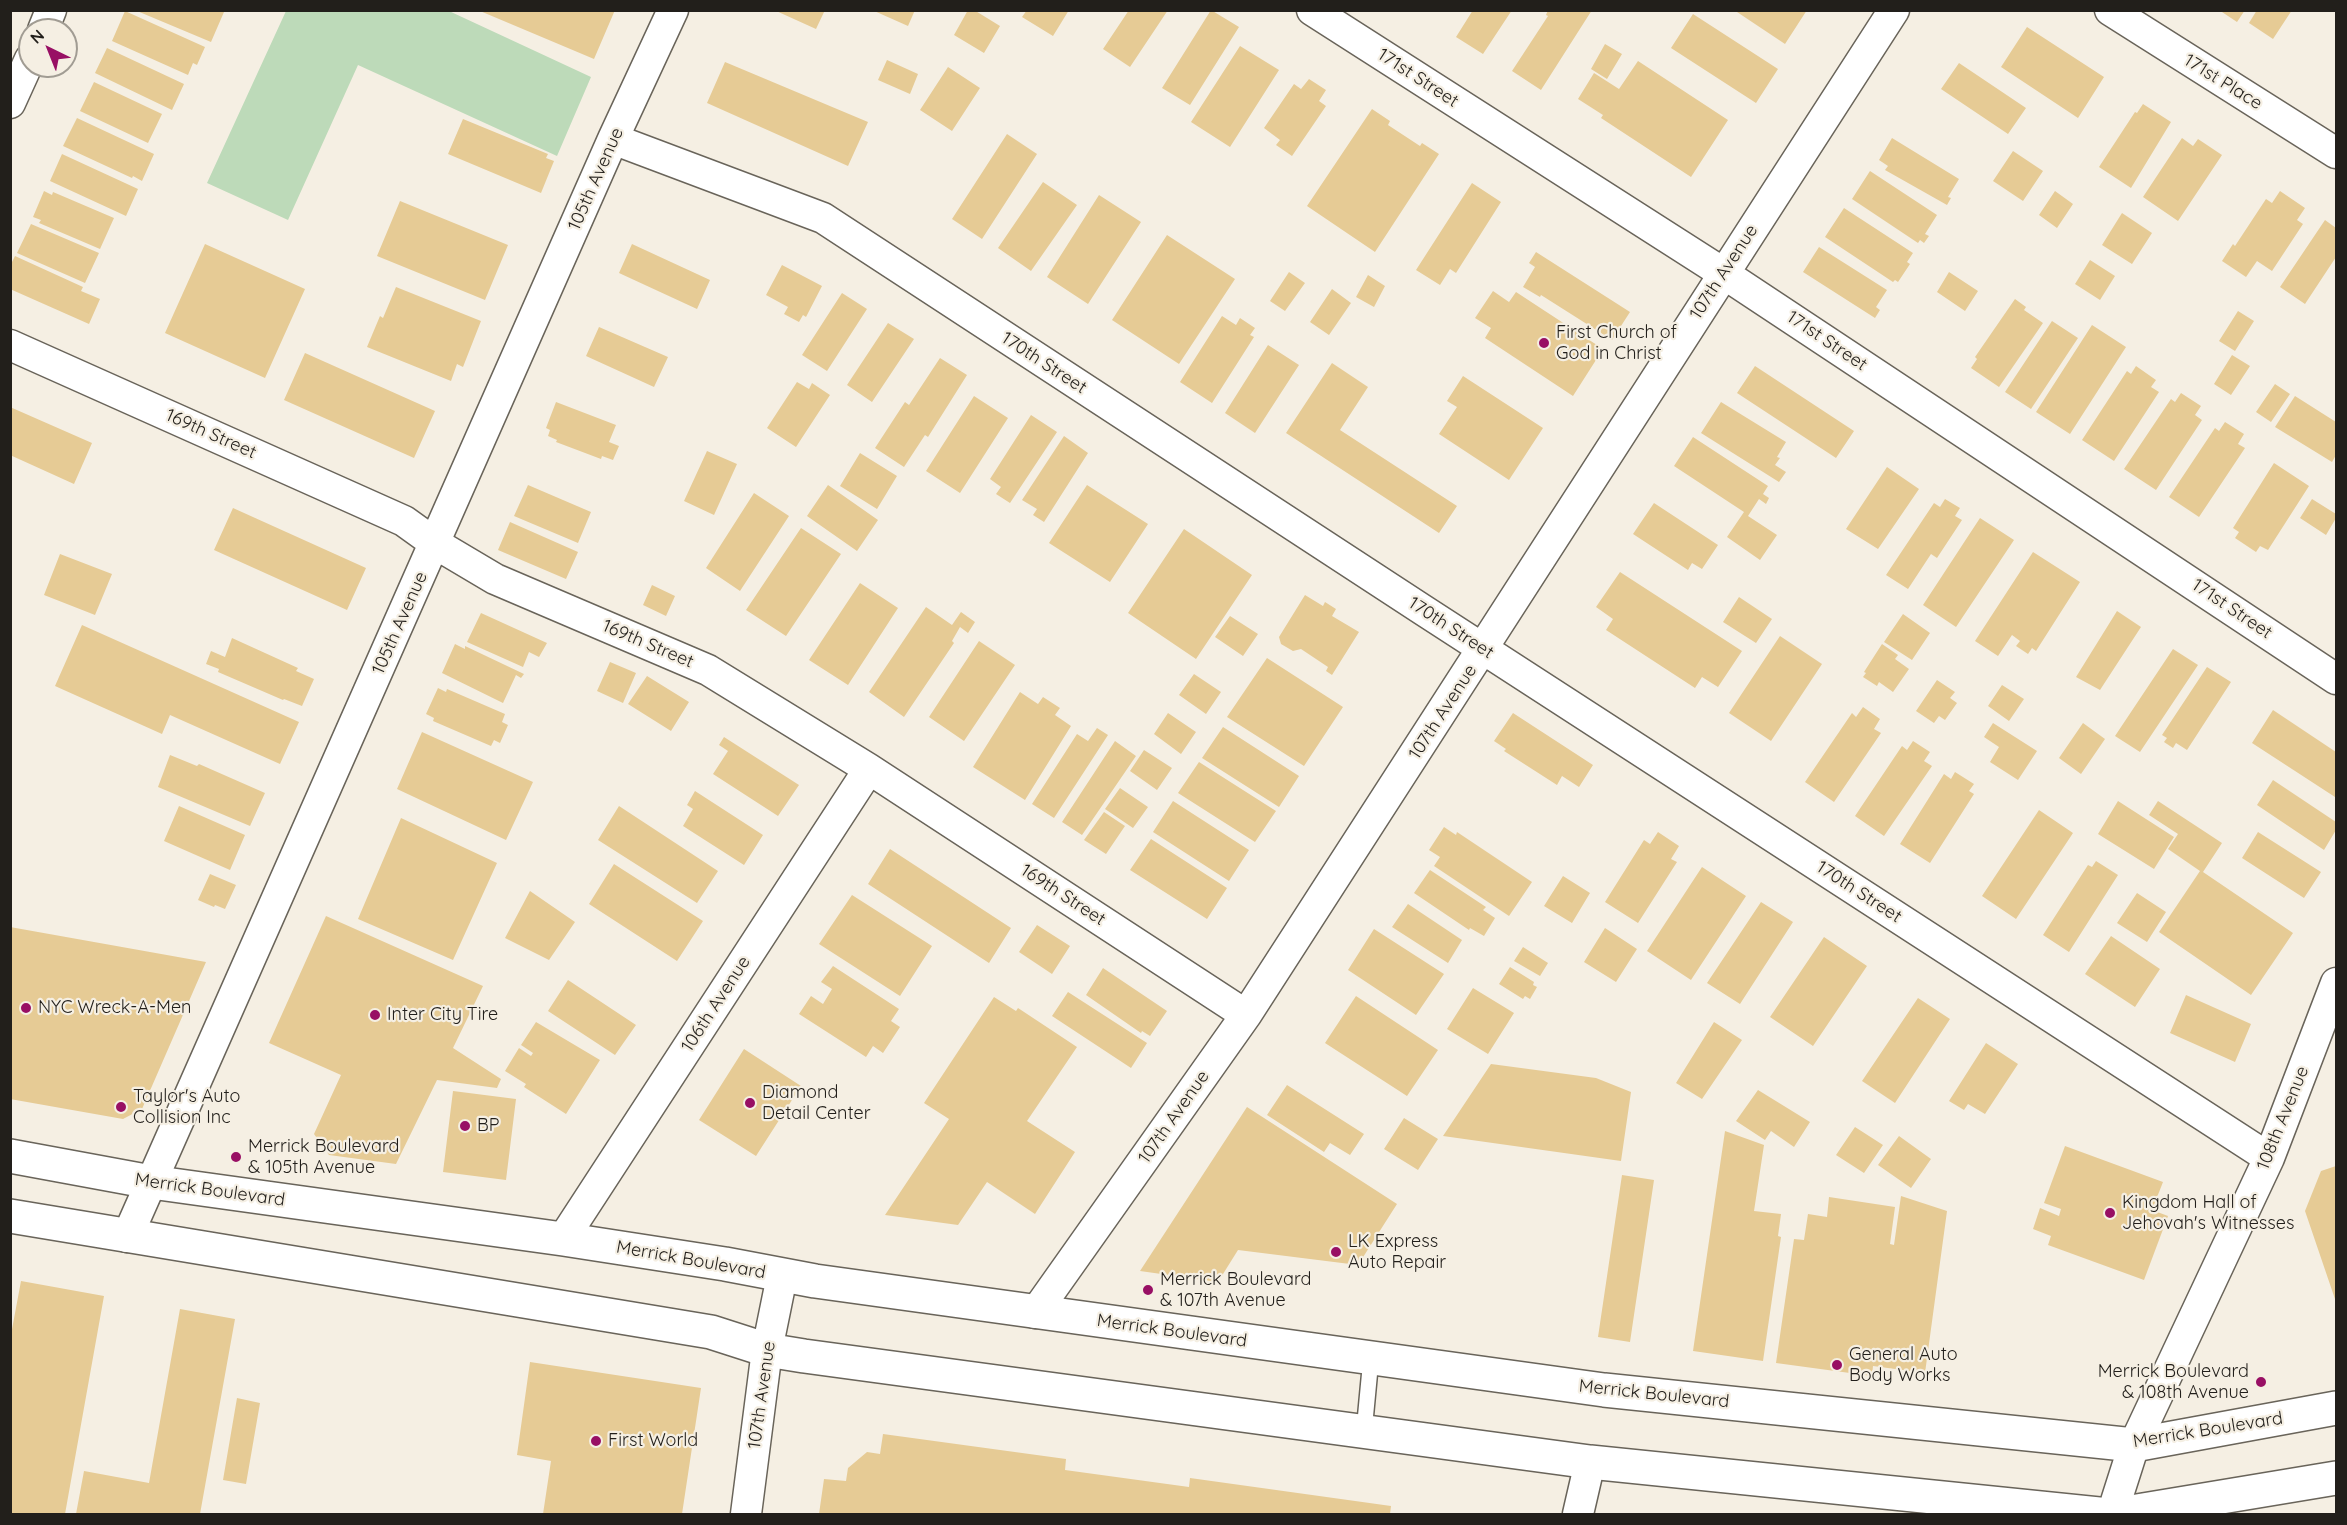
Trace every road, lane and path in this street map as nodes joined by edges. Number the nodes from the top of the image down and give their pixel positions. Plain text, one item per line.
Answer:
1 (673, 10) edge
2 (1312, 10) edge
3 (1894, 10) edge
4 (2110, 10) edge
5 (21, 78) edge
6 (10, 103) edge
7 (613, 139) junction
8 (2337, 153) edge
9 (1723, 273) junction
10 (10, 345) edge
11 (436, 544) junction
12 (1484, 649) junction
13 (2337, 679) edge
14 (868, 769) junction
15 (2337, 983) edge
16 (1246, 1016) junction
17 (10, 1156) edge
18 (2269, 1158) junction
19 (151, 1182) junction
20 (10, 1216) edge
21 (127, 1237) junction
22 (563, 1239) junction
23 (782, 1276) junction
24 (1035, 1313) junction
25 (767, 1350) junction
26 (1371, 1358) junction
27 (2337, 1408) edge
28 (1365, 1432) junction
29 (2134, 1445) junction
30 (1590, 1462) junction
31 (2337, 1478) edge
32 (2206, 1507) edge
33 (746, 1515) edge
34 (1578, 1515) edge
35 (2099, 1515) edge
36 (2112, 1515) edge
37 (2119, 1515) edge

1 - 7 street, 105th Avenue
2 - 9 street, 171st Street
3 - 9 street, 107th Avenue
4 - 8 street, 171st Place
5 - 6 street
7 - 11 street, 105th Avenue
7 - 12 street, 170th Street
9 - 12 street, 107th Avenue
9 - 13 street, 171st Street
10 - 11 street, 169th Street
11 - 14 street, 169th Street
11 - 19 street, 105th Avenue
12 - 16 street, 107th Avenue
12 - 18 street, 170th Street
14 - 16 street, 169th Street
14 - 22 street, 106th Avenue
15 - 18 street, 108th Avenue
16 - 24 street, 107th Avenue
17 - 19 main road, Merrick Boulevard
18 - 29 street, 108th Avenue
19 - 21 street, 105th Avenue
19 - 22 main road, Merrick Boulevard
20 - 21 main road
21 - 25 main road
22 - 23 main road, Merrick Boulevard
23 - 24 main road, Merrick Boulevard
23 - 25 street, 107th Avenue
24 - 26 main road, Merrick Boulevard
25 - 28 main road
25 - 33 street, 107th Avenue
26 - 28 lane
26 - 29 main road, Merrick Boulevard
27 - 29 main road, Merrick Boulevard
28 - 30 main road
29 - 36 street, 108th Avenue
30 - 34 street
30 - 35 main road
31 - 32 main road
32 - 37 main road

